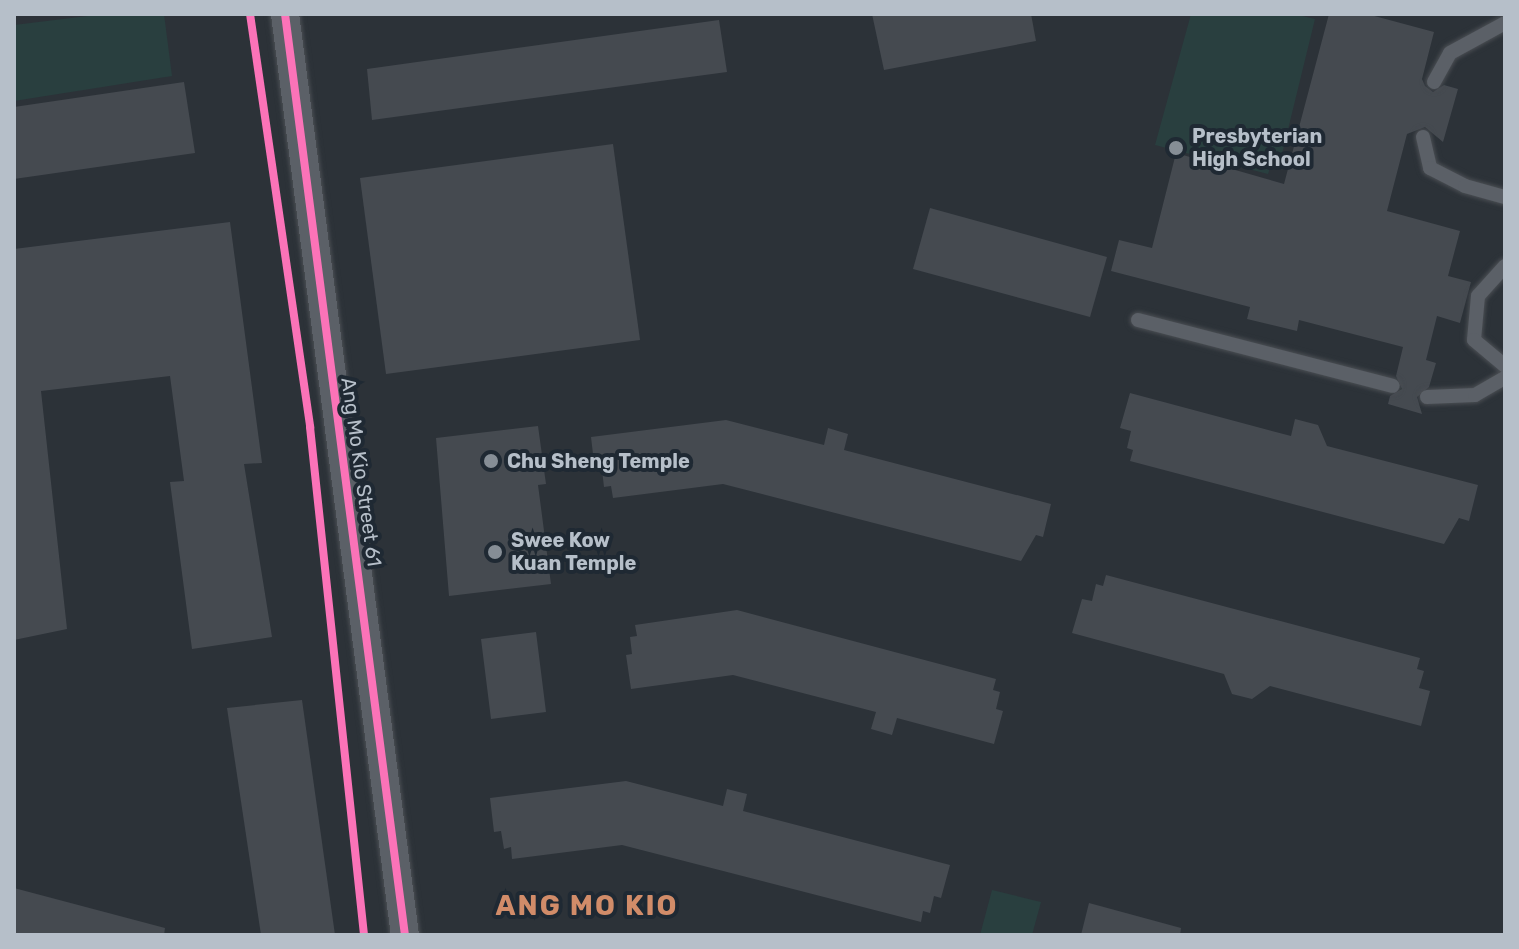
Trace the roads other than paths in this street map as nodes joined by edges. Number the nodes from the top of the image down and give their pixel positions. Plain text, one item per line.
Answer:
1 (285, 14) edge
2 (1505, 14) edge
3 (1505, 23) edge
4 (1434, 82) dead end
5 (1423, 137) dead end
6 (1505, 197) edge
7 (1505, 266) edge
8 (1138, 320) dead end
9 (1505, 366) edge
10 (1505, 378) edge
11 (1393, 386) dead end
12 (1427, 397) dead end
13 (405, 935) edge

1 - 13 street, Ang Mo Kio Street 61
2 - 3 lane
3 - 4 lane
5 - 6 lane
7 - 9 lane
8 - 11 lane
10 - 12 lane

